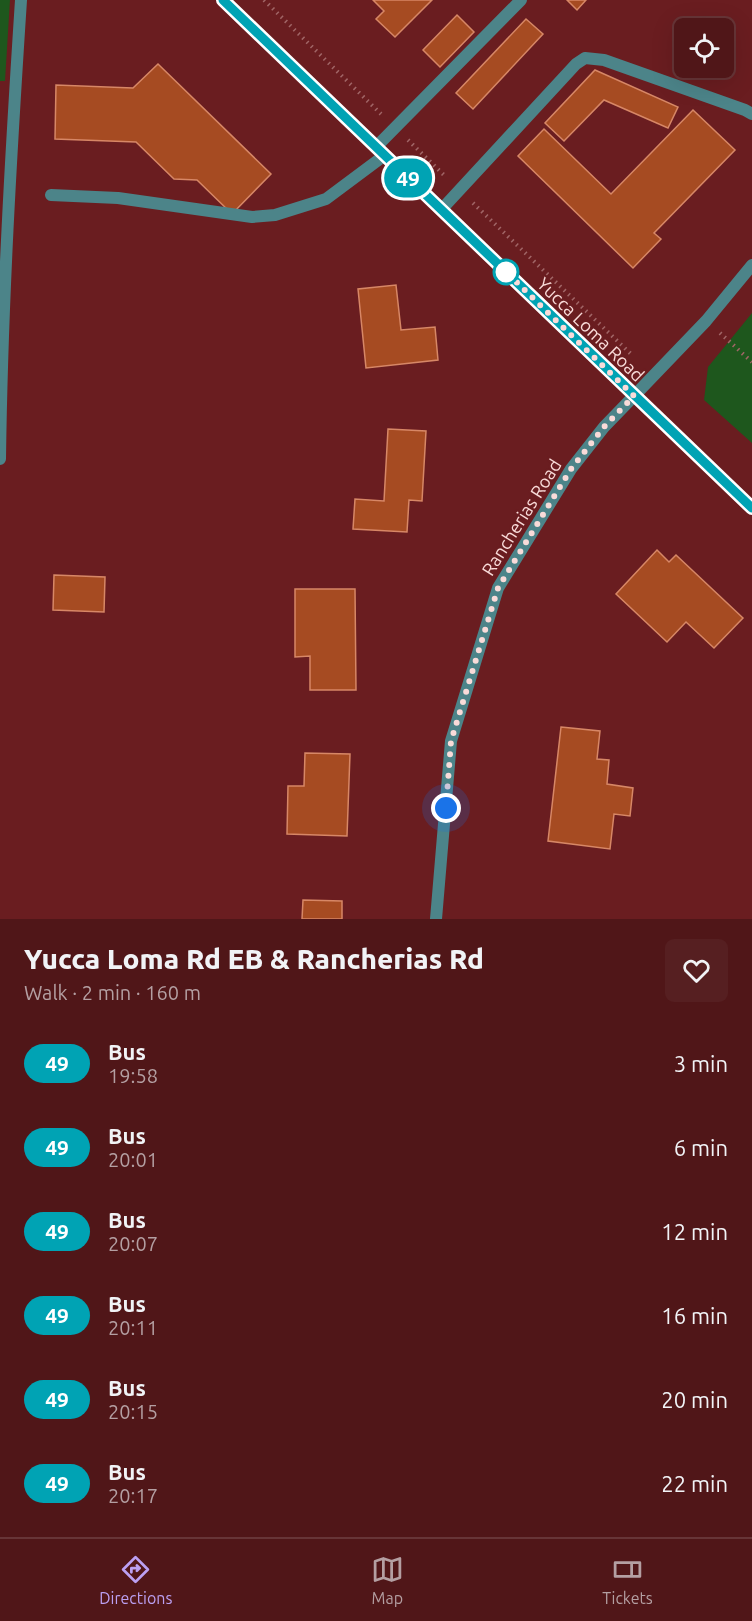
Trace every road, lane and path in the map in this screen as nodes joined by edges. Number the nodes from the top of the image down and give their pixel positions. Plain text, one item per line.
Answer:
1 (21, 0) edge
2 (223, 0) edge
3 (521, 0) edge
4 (752, 114) edge
5 (381, 151) junction
6 (51, 195) dead end
7 (441, 210) junction
8 (752, 265) edge
9 (706, 321) junction
10 (752, 362) edge
11 (634, 396) junction
12 (0, 459) edge
13 (752, 508) edge
14 (436, 919) edge

1 - 12 street
2 - 5 main road, Yucca Loma Road
3 - 5 street
4 - 7 street
5 - 6 street
5 - 7 main road, Yucca Loma Road
7 - 11 main road, Yucca Loma Road
8 - 9 street, Rancherias Road
9 - 10 path
9 - 11 street, Rancherias Road
11 - 13 main road, Yucca Loma Road
11 - 14 street, Rancherias Road

